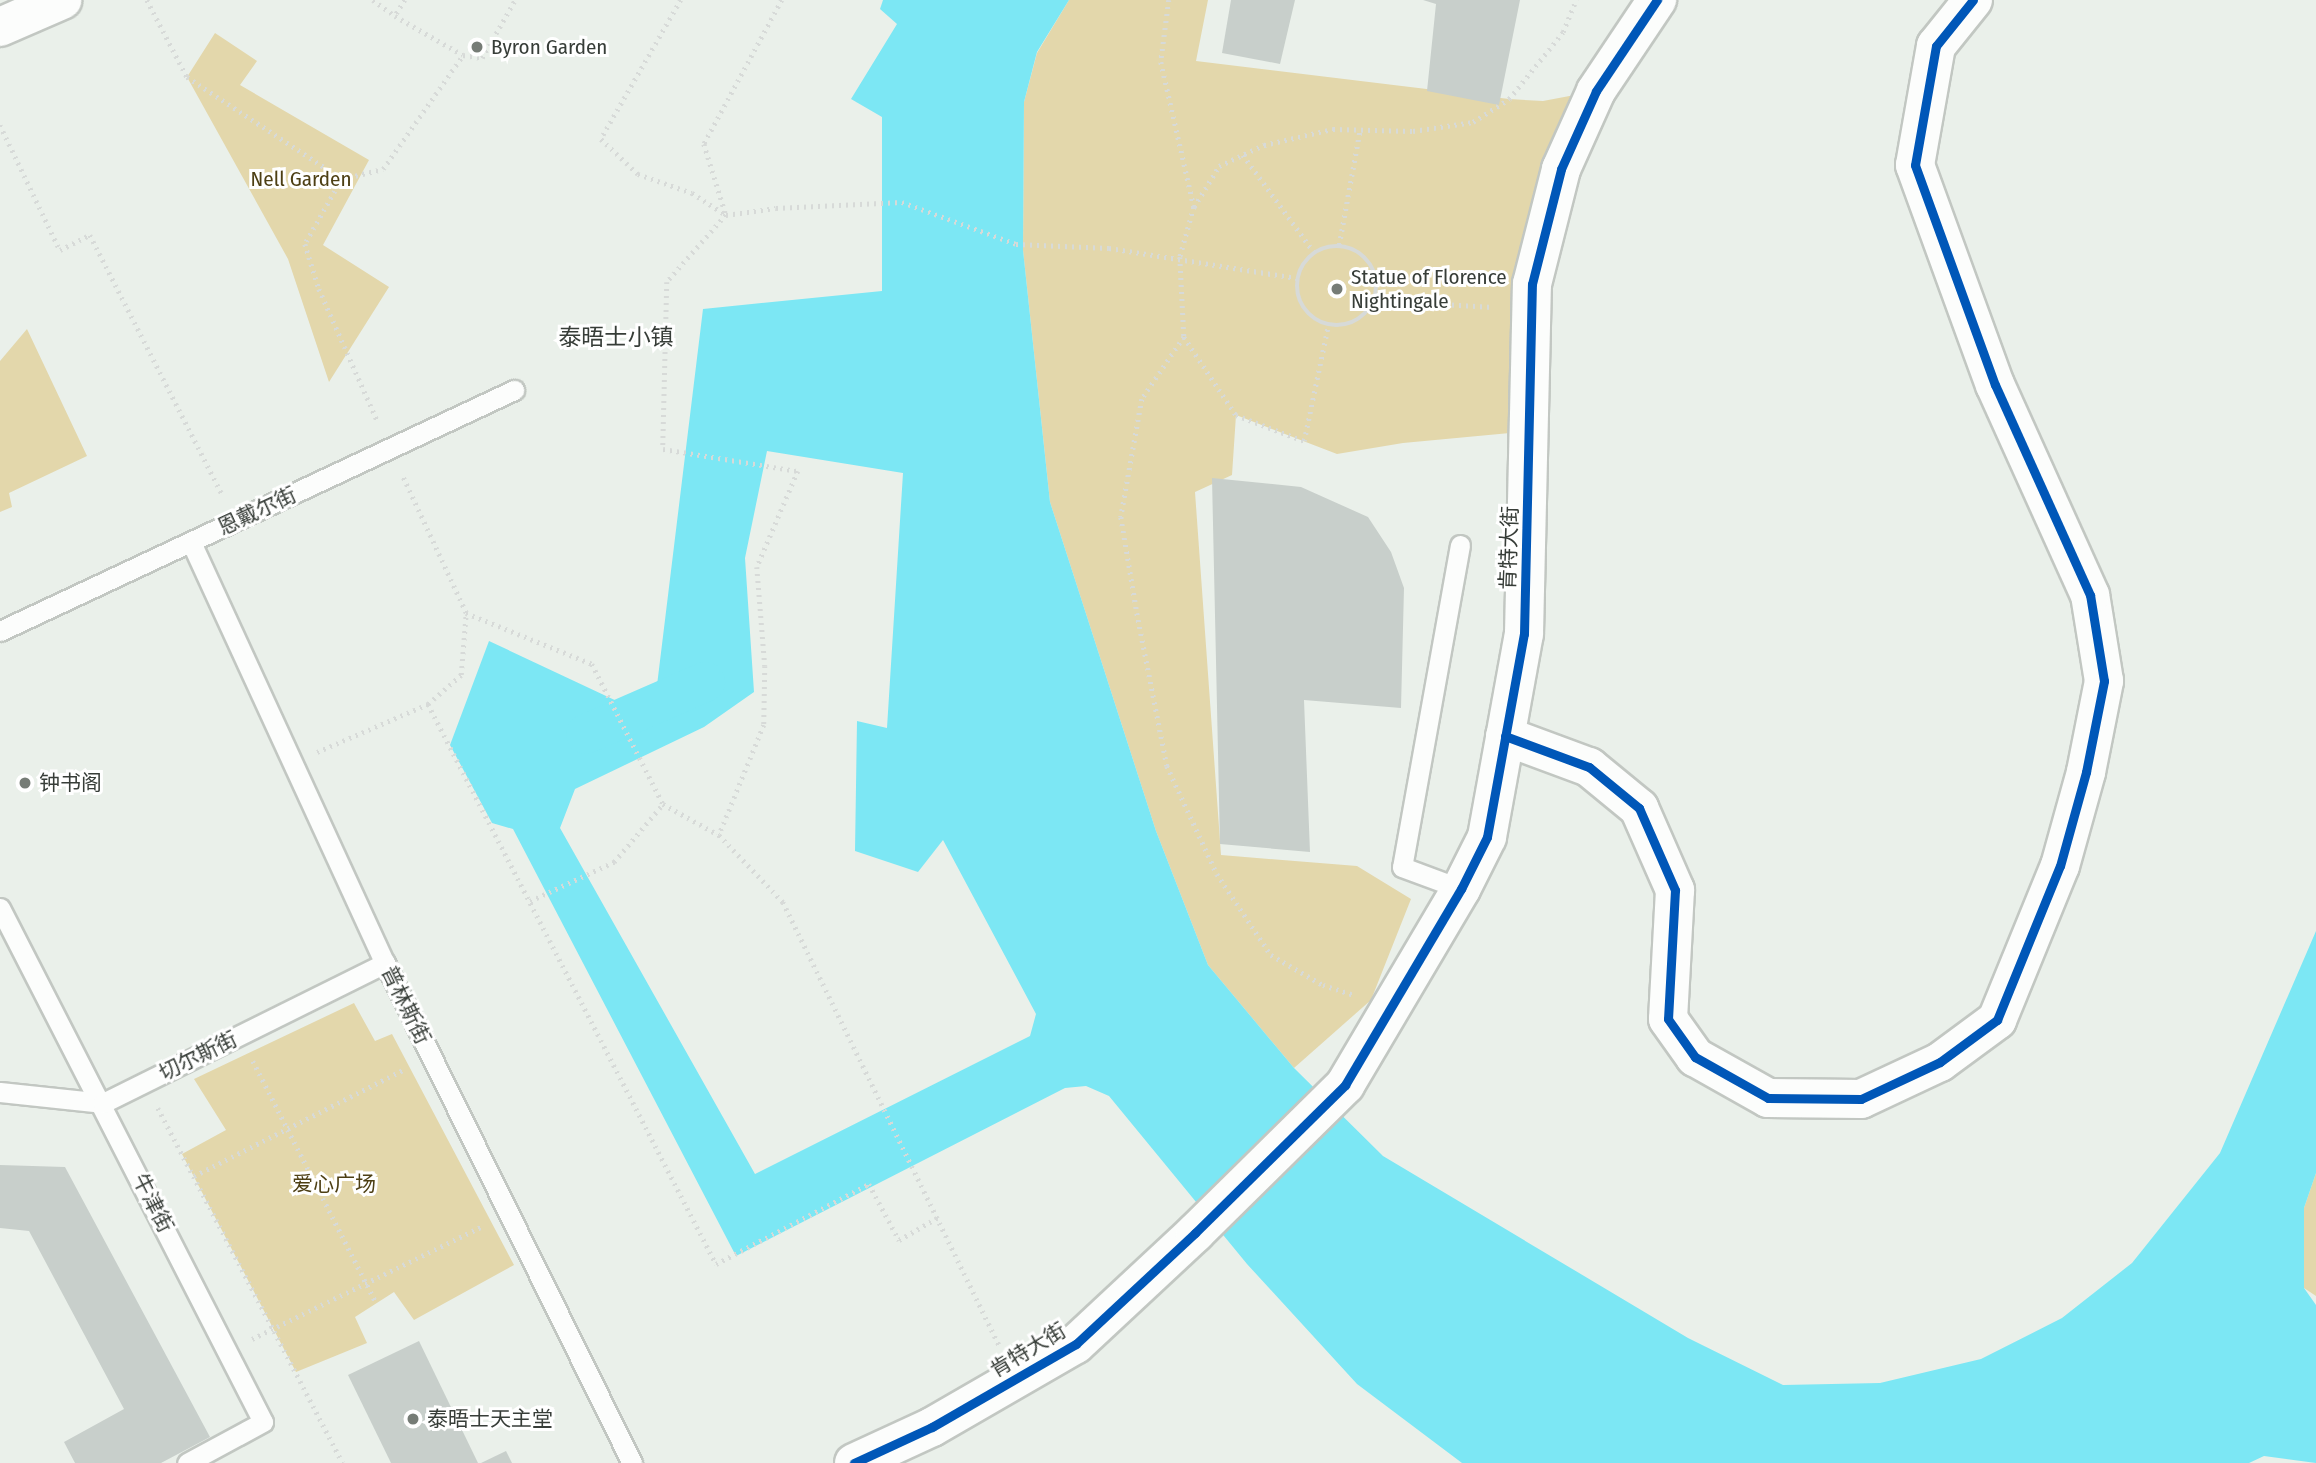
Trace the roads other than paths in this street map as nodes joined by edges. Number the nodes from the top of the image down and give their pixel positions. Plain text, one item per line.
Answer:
1 (62, 0) edge
2 (1657, 0) edge
3 (1973, 0) edge
4 (0, 27) edge
5 (514, 390) dead end
6 (191, 542) junction
7 (1460, 545) dead end
8 (0, 631) edge
9 (1505, 736) junction
10 (1461, 889) junction
11 (0, 908) edge
12 (386, 962) junction
13 (0, 1092) edge
14 (103, 1103) junction
15 (187, 1463) edge
16 (632, 1463) edge
17 (854, 1463) edge

1 - 4 street
2 - 9 street, 肯特大街
3 - 9 street
5 - 6 lane, 恩戴尔街
6 - 8 lane, 恩戴尔街
6 - 12 lane, 普林斯街
7 - 10 lane
9 - 10 street, 肯特大街
10 - 17 street, 肯特大街
11 - 14 lane, 牛津街
12 - 14 lane, 切尔斯街
12 - 16 lane, 普林斯街
13 - 14 lane
14 - 15 lane, 牛津街

